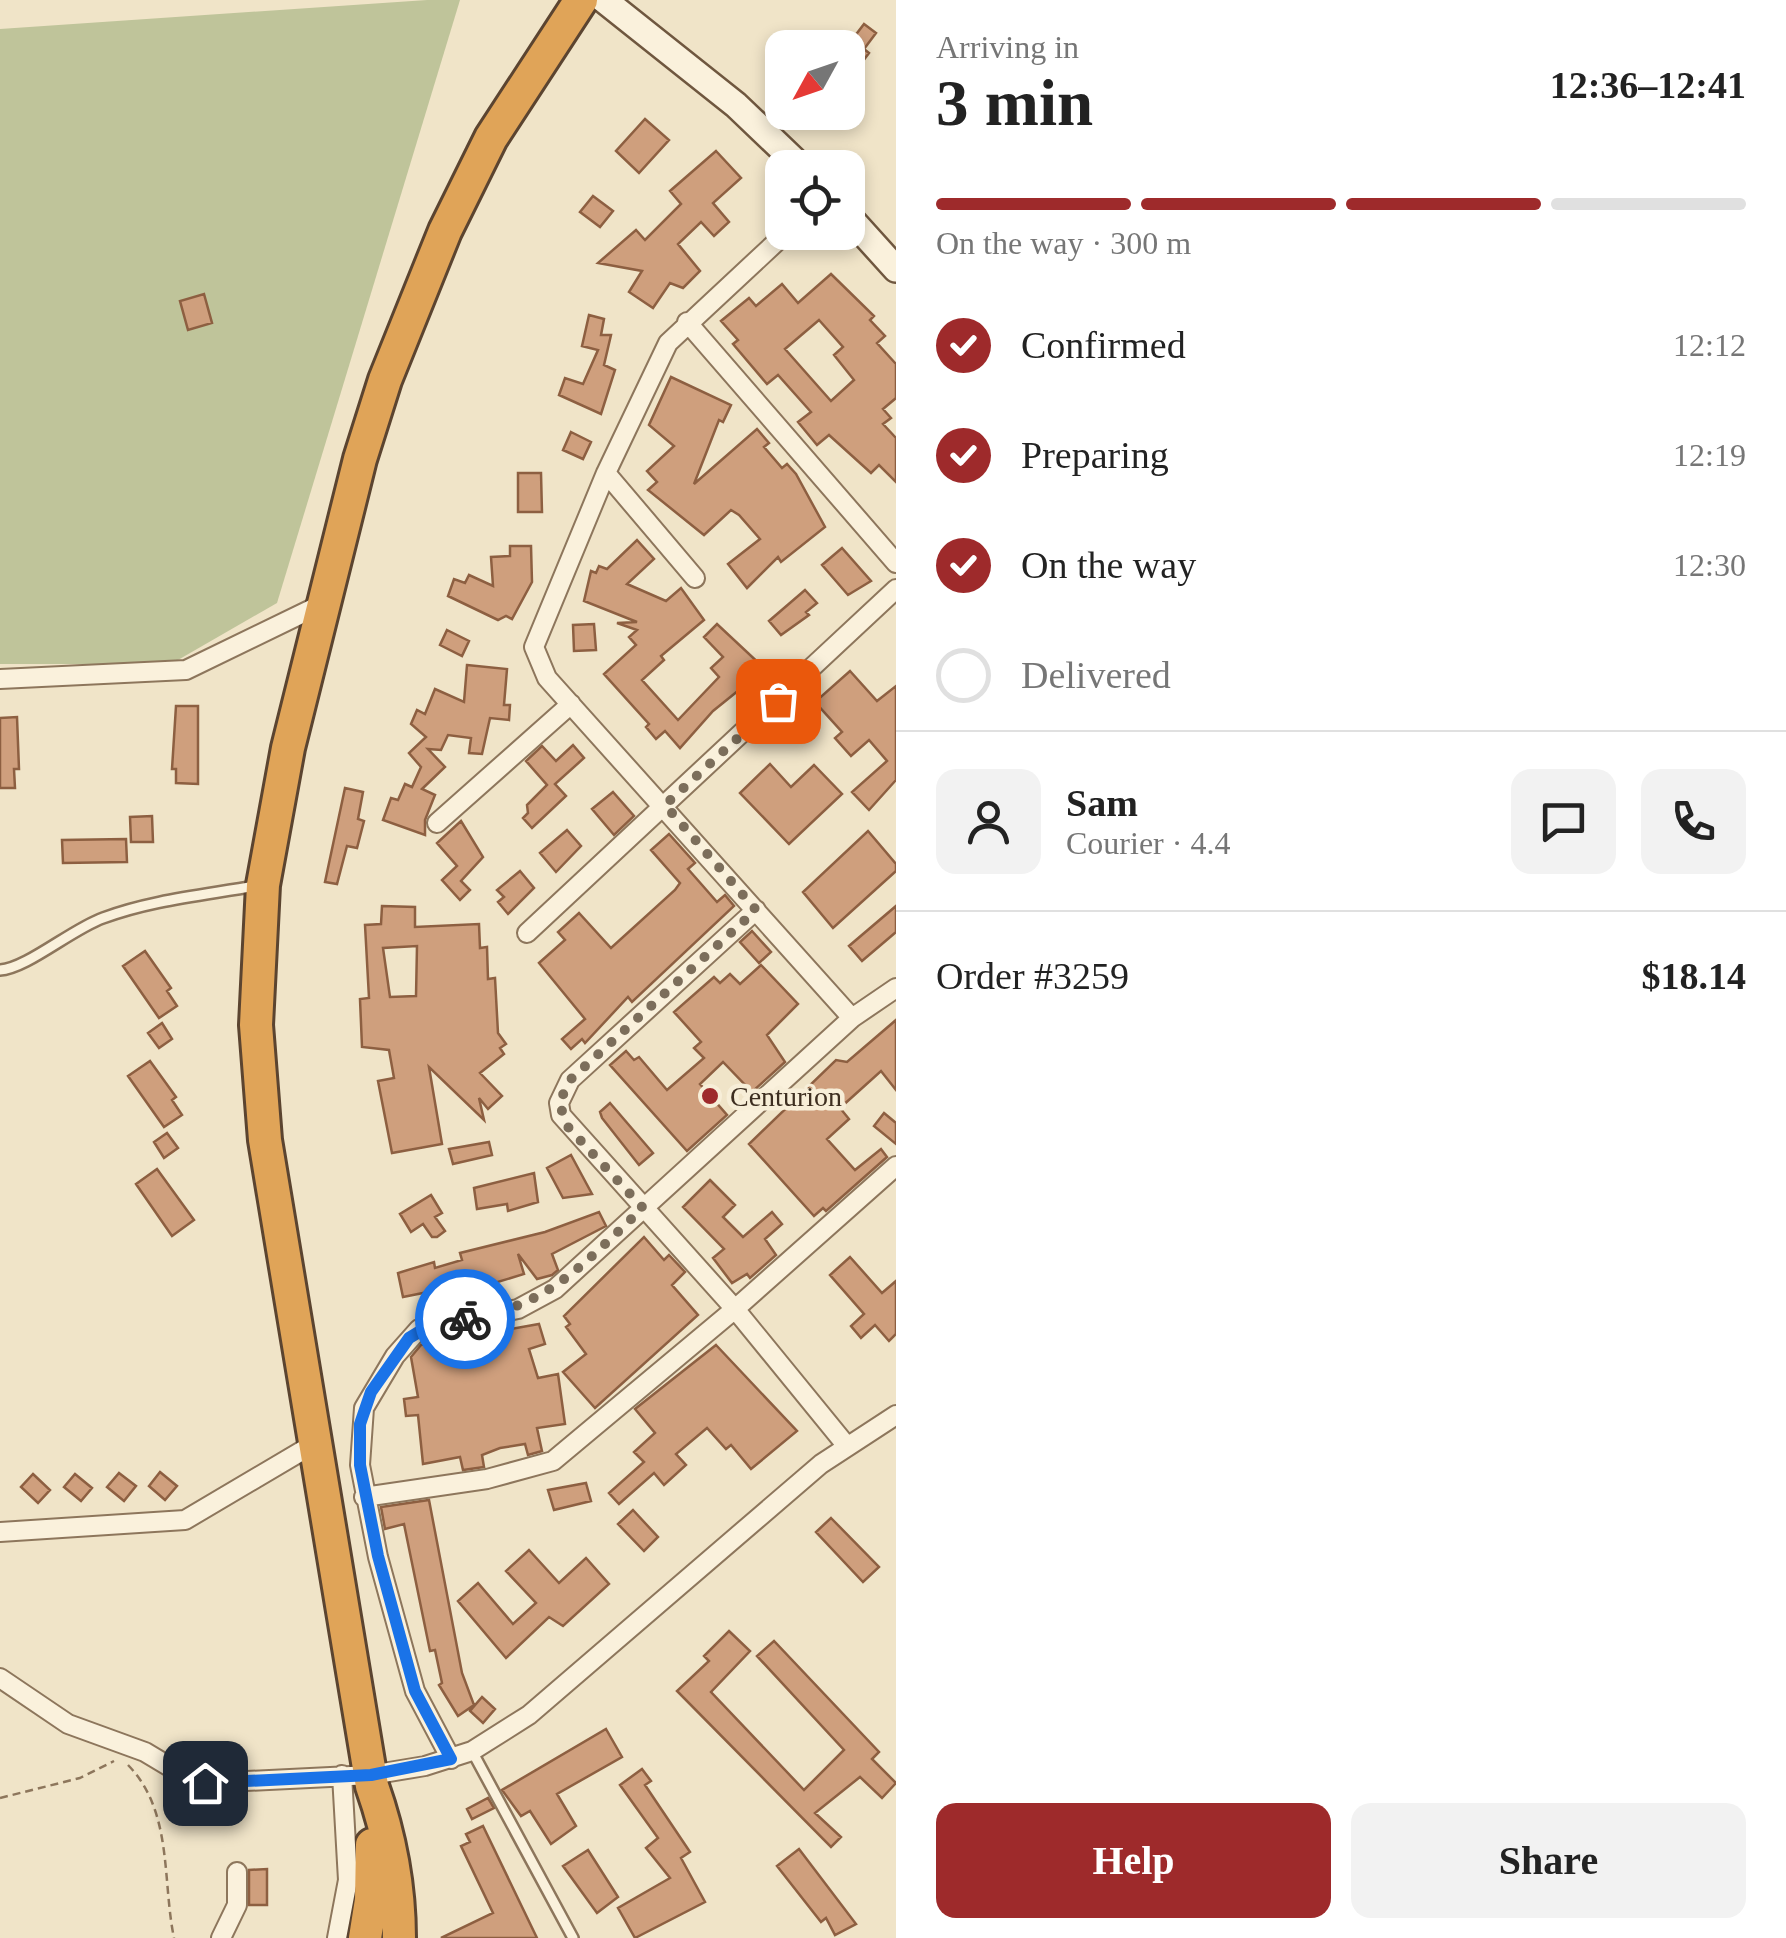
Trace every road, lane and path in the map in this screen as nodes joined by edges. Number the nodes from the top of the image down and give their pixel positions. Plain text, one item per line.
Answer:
1 (581, 0) edge
2 (604, 0) edge
3 (783, 150) edge
4 (865, 234) edge
5 (767, 250) edge
6 (896, 268) edge
7 (687, 322) junction
8 (606, 473) junction
9 (896, 563) edge
10 (695, 578) dead end
11 (896, 588) edge
12 (325, 603) junction
13 (0, 679) edge
14 (571, 704) junction
15 (665, 805) junction
16 (437, 824) dead end
17 (263, 885) junction
18 (756, 910) junction
19 (527, 933) dead end
20 (0, 970) edge
21 (896, 988) edge
22 (852, 1018) junction
23 (896, 1166) edge
24 (643, 1208) junction
25 (735, 1309) junction
26 (896, 1414) edge
27 (318, 1442) junction
28 (846, 1445) junction
29 (364, 1497) junction
30 (0, 1532) edge
31 (0, 1678) edge
32 (472, 1751) junction
33 (451, 1759) junction
34 (362, 1779) junction
35 (0, 1798) edge
36 (237, 1872) dead end
37 (174, 1938) edge
38 (222, 1938) edge
39 (338, 1938) edge
40 (364, 1938) edge
41 (399, 1938) edge
42 (573, 1938) edge

1 - 12 highway
2 - 3 street
4 - 6 street
5 - 7 street
7 - 8 street
7 - 9 street
8 - 10 street
8 - 14 street
11 - 15 street
12 - 13 street
12 - 17 highway
14 - 15 street
14 - 16 street
15 - 18 street
15 - 19 street
17 - 20 lane
17 - 27 highway
18 - 22 street
18 - 24 street
21 - 22 street
22 - 24 street
23 - 25 street
24 - 25 street
24 - 29 street
25 - 28 street
25 - 29 street
26 - 28 street
27 - 30 street
27 - 34 highway
28 - 32 street
29 - 33 street
31 - 34 street
32 - 33 street
32 - 42 lane
33 - 34 street
34 - 39 street
34 - 40 highway
34 - 41 highway
35 - 37 path
36 - 38 street

